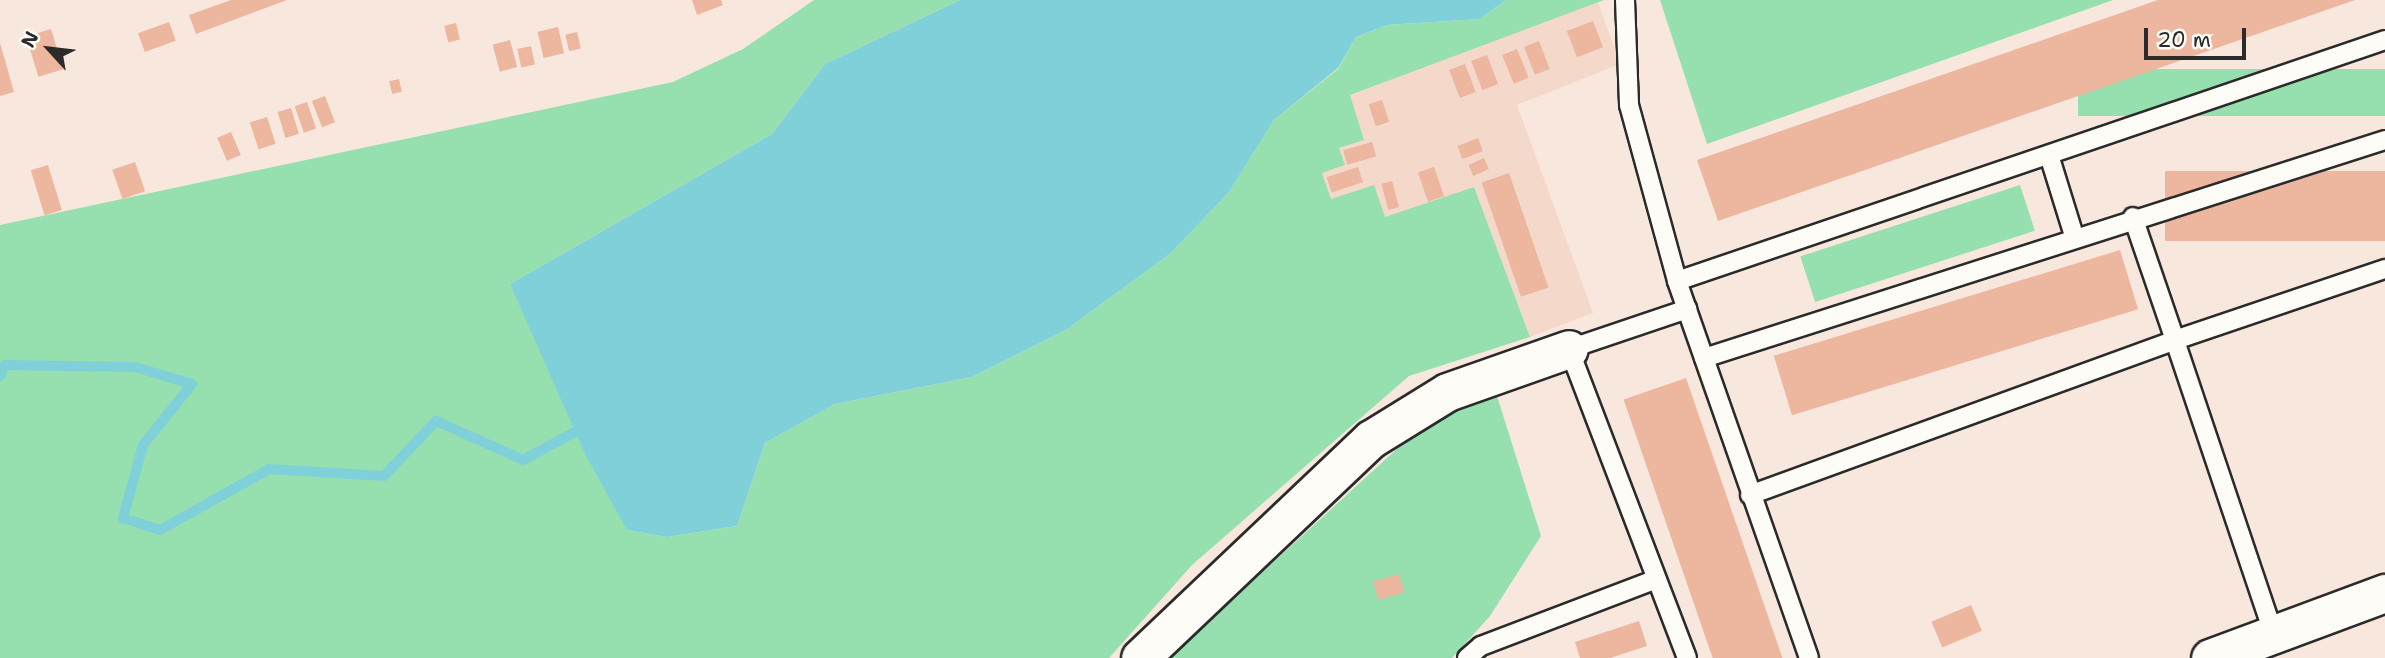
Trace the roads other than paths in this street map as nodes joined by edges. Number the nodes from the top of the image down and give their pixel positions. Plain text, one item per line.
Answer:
1 (1625, 0) edge
2 (2385, 40) edge
3 (2385, 140) edge
4 (2049, 155) junction
5 (2133, 217) junction
6 (2074, 236) junction
7 (2385, 269) edge
8 (1677, 281) junction
9 (1687, 309) junction
10 (2175, 340) junction
11 (1569, 349) junction
12 (1704, 358) junction
13 (1750, 495) junction
14 (1656, 579) junction
15 (2382, 603) edge
16 (2274, 635) junction
17 (1140, 658) edge
18 (1467, 658) edge
19 (1687, 658) edge
20 (1809, 658) edge
21 (2210, 658) edge

1 - 8 lane
2 - 4 lane
3 - 5 lane
4 - 6 lane
4 - 8 lane
5 - 6 lane
5 - 10 lane
6 - 12 lane
7 - 10 lane
8 - 9 lane
9 - 11 lane
9 - 12 lane
10 - 13 lane
10 - 16 lane
11 - 14 lane
11 - 17 street
12 - 13 lane
13 - 20 lane
14 - 18 lane
14 - 19 lane
15 - 16 street
16 - 21 street

